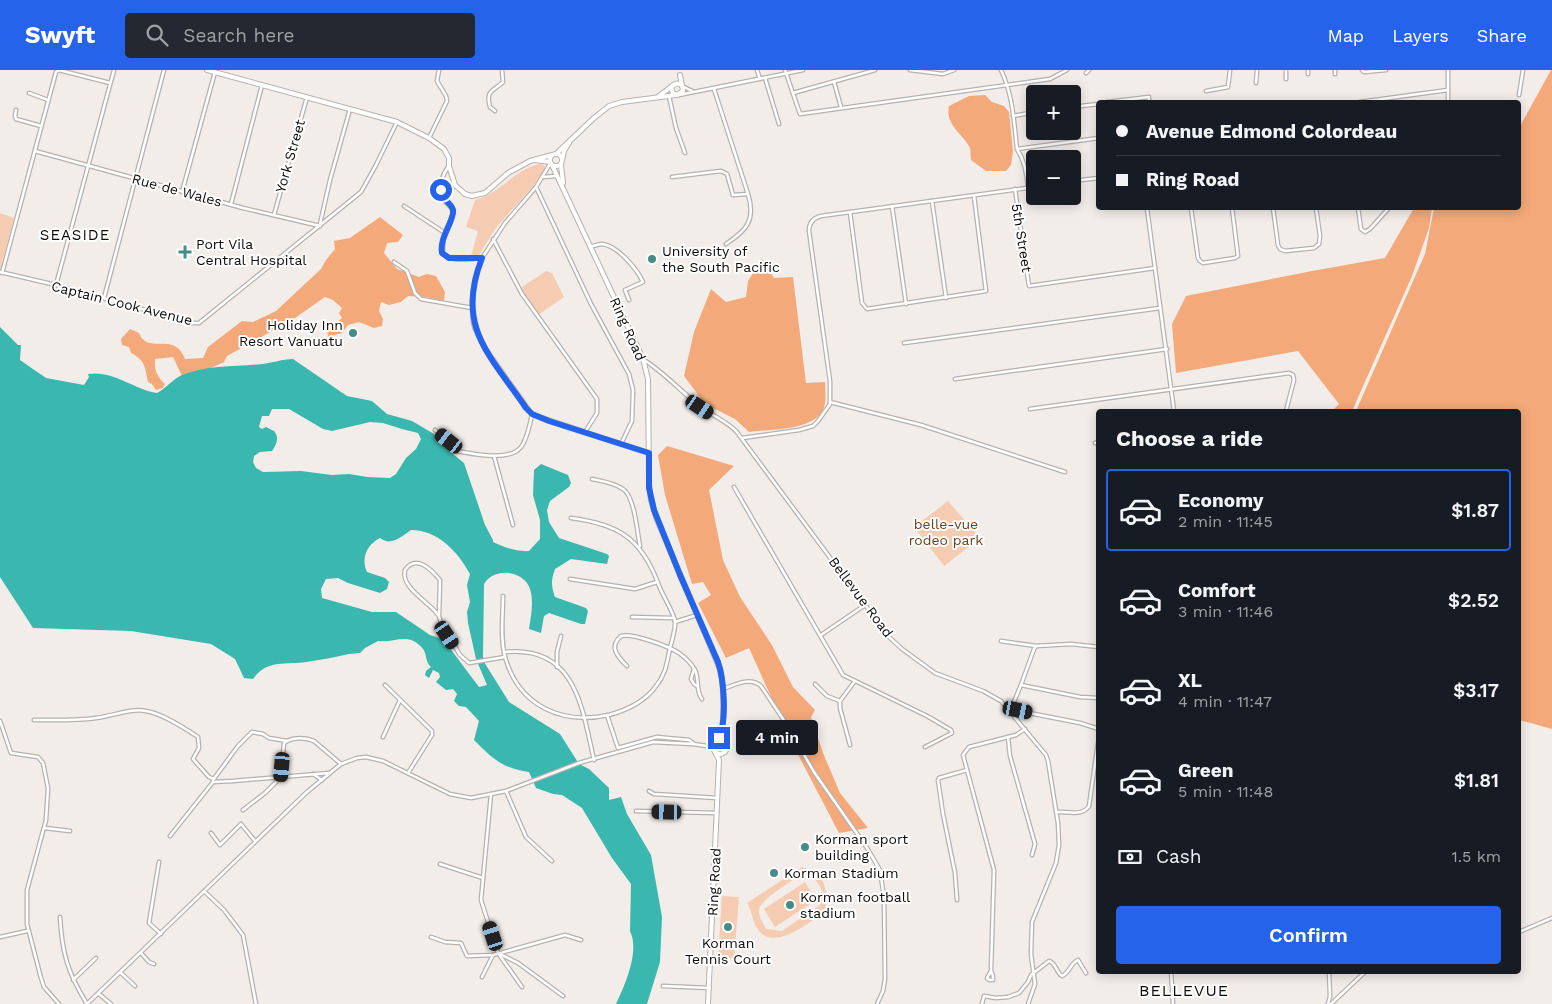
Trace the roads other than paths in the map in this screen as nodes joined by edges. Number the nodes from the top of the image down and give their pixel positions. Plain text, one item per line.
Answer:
1 (59, 70) edge
2 (114, 70) edge
3 (164, 70) edge
4 (207, 70) edge
5 (230, 70) edge
6 (439, 70) edge
7 (502, 70) edge
8 (757, 70) edge
9 (785, 70) edge
10 (803, 70) edge
11 (874, 70) edge
12 (910, 70) edge
13 (954, 70) edge
14 (1001, 70) edge
15 (1067, 70) edge
16 (1089, 70) edge
17 (1230, 70) edge
18 (1257, 70) edge
19 (1286, 70) edge
20 (1308, 70) edge
21 (1362, 70) edge
22 (1386, 70) edge
23 (1448, 70) edge
24 (1523, 70) edge
25 (215, 72) junction
26 (681, 72) edge
27 (1086, 73) dead end
28 (786, 74) junction
29 (1308, 74) dead end
30 (229, 76) junction
31 (765, 78) junction
32 (760, 79) junction
33 (1286, 79) dead end
34 (834, 82) junction
35 (1256, 83) dead end
36 (110, 84) junction
37 (262, 84) junction
38 (1008, 84) junction
39 (672, 86) junction
40 (682, 86) junction
41 (714, 88) junction
42 (1448, 90) junction
43 (694, 92) junction
44 (1206, 92) dead end
45 (29, 93) dead end
46 (793, 93) junction
47 (677, 95) junction
48 (1519, 95) dead end
49 (669, 96) junction
50 (307, 97) junction
51 (654, 98) junction
52 (48, 100) junction
53 (1124, 100) edge
54 (1149, 100) edge
55 (1375, 100) edge
56 (1448, 100) edge
57 (1096, 104) edge
58 (1081, 106) edge
59 (841, 107) junction
60 (350, 109) junction
61 (16, 110) dead end
62 (495, 111) dead end
63 (1026, 114) edge
64 (1013, 116) junction
65 (397, 122) junction
66 (779, 124) dead end
67 (41, 126) junction
68 (429, 138) junction
69 (572, 138) junction
70 (1096, 138) edge
71 (1017, 149) junction
72 (35, 152) junction
73 (685, 154) dead end
74 (554, 155) junction
75 (530, 160) junction
76 (562, 161) junction
77 (551, 164) junction
78 (88, 165) junction
79 (449, 166) junction
80 (1026, 172) edge
81 (558, 176) junction
82 (543, 177) junction
83 (672, 177) dead end
84 (1096, 178) edge
85 (135, 179) junction
86 (1081, 180) edge
87 (536, 187) junction
88 (1026, 188) edge
89 (1014, 189) junction
90 (182, 192) junction
91 (565, 192) junction
92 (748, 194) junction
93 (974, 196) junction
94 (932, 201) junction
95 (231, 204) junction
96 (404, 206) dead end
97 (892, 206) junction
98 (1147, 210) edge
99 (1191, 210) edge
100 (1232, 210) edge
101 (1273, 210) edge
102 (1316, 210) edge
103 (1358, 210) edge
104 (1387, 210) edge
105 (850, 212) junction
106 (274, 215) junction
107 (320, 226) junction
108 (445, 233) junction
109 (493, 240) junction
110 (726, 244) dead end
111 (590, 247) junction
112 (482, 258) junction
113 (394, 262) dead end
114 (1156, 268) junction
115 (1, 273) edge
116 (56, 285) junction
117 (946, 298) junction
118 (104, 299) junction
119 (629, 300) dead end
120 (906, 304) junction
121 (472, 308) junction
122 (1160, 308) junction
123 (904, 343) dead end
124 (1167, 349) junction
125 (643, 359) junction
126 (955, 379) dead end
127 (1172, 389) junction
128 (830, 402) junction
129 (1030, 409) dead end
130 (1174, 409) edge
131 (1287, 409) edge
132 (532, 414) junction
133 (435, 430) dead end
134 (585, 432) junction
135 (742, 438) junction
136 (621, 444) junction
137 (649, 453) junction
138 (494, 456) junction
139 (1065, 472) dead end
140 (592, 479) dead end
141 (734, 488) dead end
142 (571, 518) dead end
143 (513, 525) dead end
144 (640, 548) junction
145 (570, 579) dead end
146 (657, 582) junction
147 (503, 596) dead end
148 (865, 604) junction
149 (439, 616) junction
150 (697, 616) junction
151 (632, 617) dead end
152 (674, 620) junction
153 (821, 635) junction
154 (561, 636) dead end
155 (1001, 642) dead end
156 (1036, 646) junction
157 (1096, 647) edge
158 (670, 650) junction
159 (504, 652) junction
160 (505, 657) junction
161 (627, 666) dead end
162 (557, 667) junction
163 (694, 669) junction
164 (855, 681) junction
165 (815, 684) dead end
166 (385, 685) dead end
167 (698, 686) junction
168 (1021, 686) junction
169 (723, 689) junction
170 (1096, 698) edge
171 (702, 699) dead end
172 (400, 700) junction
173 (840, 701) junction
174 (1009, 709) junction
175 (607, 715) junction
176 (584, 718) junction
177 (34, 720) dead end
178 (0, 722) edge
179 (1096, 728) edge
180 (1025, 729) junction
181 (721, 732) junction
182 (384, 737) dead end
183 (651, 737) junction
184 (664, 737) junction
185 (1008, 737) junction
186 (642, 740) junction
187 (718, 740) junction
188 (287, 741) junction
189 (724, 741) junction
190 (652, 742) junction
191 (664, 742) junction
192 (633, 743) junction
193 (714, 743) junction
194 (694, 744) junction
195 (643, 745) junction
196 (707, 746) junction
197 (850, 746) dead end
198 (621, 747) junction
199 (636, 747) junction
200 (925, 747) dead end
201 (622, 751) junction
202 (714, 751) junction
203 (723, 753) junction
204 (1096, 757) edge
205 (594, 760) junction
206 (719, 760) junction
207 (341, 764) junction
208 (966, 770) junction
209 (331, 773) junction
210 (408, 773) junction
211 (313, 774) junction
212 (282, 777) junction
213 (213, 780) junction
214 (322, 780) junction
215 (506, 791) junction
216 (649, 791) dead end
217 (491, 794) junction
218 (718, 798) junction
219 (243, 810) dead end
220 (636, 811) dead end
221 (1056, 812) junction
222 (717, 813) junction
223 (45, 828) junction
224 (70, 831) dead end
225 (211, 833) dead end
226 (170, 836) dead end
227 (255, 841) junction
228 (1032, 855) dead end
229 (552, 860) dead end
230 (159, 862) dead end
231 (440, 864) dead end
232 (484, 878) junction
233 (205, 892) junction
234 (957, 900) dead end
235 (60, 917) dead end
236 (1552, 918) edge
237 (27, 931) junction
238 (1521, 931) edge
239 (161, 934) junction
240 (0, 937) edge
241 (431, 937) dead end
242 (581, 940) dead end
243 (141, 953) junction
244 (498, 953) junction
245 (493, 954) junction
246 (96, 958) dead end
247 (154, 964) dead end
248 (990, 971) dead end
249 (1035, 972) junction
250 (1086, 972) dead end
251 (121, 973) junction
252 (1171, 974) edge
253 (1329, 974) edge
254 (1363, 974) edge
255 (482, 977) dead end
256 (73, 980) junction
257 (135, 986) dead end
258 (663, 986) dead end
259 (522, 987) dead end
260 (709, 988) junction
261 (99, 994) junction
262 (563, 996) dead end
263 (1330, 996) junction
264 (1336, 999) junction
265 (59, 1004) edge
266 (87, 1004) edge
267 (111, 1004) edge
268 (256, 1004) edge
269 (708, 1004) edge
270 (877, 1004) edge
271 (982, 1004) edge
272 (1028, 1004) edge
273 (1173, 1004) edge
274 (1330, 1004) edge

1 - 36 street
1 - 52 street
2 - 36 street
3 - 85 street
4 - 25 main road
5 - 30 street
6 - 68 street
7 - 62 street
8 - 32 street
9 - 28 street
10 - 28 street
11 - 34 street
12 - 13 street
14 - 38 street
15 - 38 street
16 - 27 street
17 - 44 street
18 - 35 street
19 - 33 street
20 - 29 street
21 - 22 street
23 - 42 street
24 - 48 street
25 - 30 main road
25 - 90 street
26 - 39 main road
26 - 40 main road
28 - 31 street
28 - 46 street
30 - 37 main road
31 - 32 street
31 - 66 street
32 - 41 street
34 - 46 street
34 - 59 street
36 - 78 street
37 - 50 main road
37 - 95 street
38 - 59 street
38 - 64 street
39 - 40 main road
39 - 47 main road
39 - 51 main road
40 - 43 street
40 - 47 main road
41 - 43 street
41 - 92 street
42 - 55 street
42 - 56 street
43 - 47 street
45 - 52 street
46 - 59 street
47 - 49 main road
49 - 51 main road
49 - 73 street
50 - 60 main road
50 - 106 street, York Street
51 - 69 main road
52 - 67 street
53 - 54 street
57 - 58 street
60 - 65 main road
60 - 107 street
61 - 67 street
63 - 64 street
64 - 71 street
65 - 68 main road
65 - 107 street, Captain Cook Avenue
67 - 72 street
68 - 79 main road
69 - 74 main road
69 - 76 main road
70 - 71 street
71 - 80 street
72 - 78 street, Rue de Wales
72 - 115 street
74 - 75 main road
74 - 76 main road
74 - 77 main road
75 - 77 main road
75 - 79 main road
76 - 77 main road
76 - 91 main road, Ring Road
77 - 81 main road, Ring Road
77 - 82 street
78 - 85 street, Rue de Wales
78 - 116 street
79 - 108 street
81 - 82 street
81 - 91 main road, Ring Road
82 - 87 street
83 - 92 street
84 - 86 street
85 - 90 street, Rue de Wales
85 - 118 street
87 - 109 street
87 - 136 street
88 - 89 street
89 - 93 street
89 - 114 street, 5th Street
90 - 95 street, Rue de Wales
91 - 111 main road, Ring Road
92 - 110 street
93 - 94 street
93 - 117 street
94 - 97 street
94 - 117 street
95 - 106 street, Rue de Wales
96 - 108 street
97 - 105 street
97 - 120 street
98 - 114 street
99 - 100 street
101 - 102 street
103 - 104 street
105 - 120 street
105 - 128 street
106 - 107 street, Rue de Wales
107 - 118 street, Captain Cook Avenue
108 - 112 street
109 - 112 street
109 - 134 street
111 - 119 street
111 - 125 main road, Ring Road
112 - 121 street
113 - 121 street
114 - 122 street
115 - 116 street, Captain Cook Avenue
116 - 118 street, Captain Cook Avenue
117 - 120 street
121 - 132 street
122 - 123 street
122 - 124 street
124 - 126 street
124 - 127 street
125 - 135 street, Bellevue Road
125 - 137 main road, Ring Road
127 - 129 street
127 - 130 street
127 - 131 street
128 - 135 street
128 - 139 street
132 - 134 street
132 - 138 street
133 - 138 street
134 - 136 street
135 - 148 street, Bellevue Road
136 - 137 street
137 - 150 main road, Ring Road
138 - 143 street
140 - 144 street
141 - 153 street
142 - 144 street
144 - 146 street
145 - 146 street
146 - 152 street
147 - 159 street
148 - 153 street
148 - 174 street, Bellevue Road
149 - 149 street
149 - 160 street
150 - 152 street
150 - 169 main road, Ring Road
151 - 152 street
152 - 158 street
153 - 164 street
154 - 162 street
155 - 156 street
156 - 157 street
156 - 168 street
158 - 161 street
158 - 163 street
158 - 175 street
159 - 160 street
159 - 162 street
160 - 176 street
162 - 176 street
163 - 167 street
163 - 167 street
164 - 173 street
164 - 200 street
165 - 173 street
166 - 172 street
167 - 171 street
168 - 170 street
168 - 174 street
169 - 181 main road, Ring Road
169 - 270 street
172 - 182 street
172 - 210 street
173 - 197 street
174 - 179 street
174 - 180 street, Bellevue Road
175 - 176 street
175 - 198 street
176 - 205 street
177 - 213 street
178 - 223 street
180 - 185 street
180 - 221 street, Bellevue Road
181 - 187 main road, Ring Road
181 - 189 main road, Ring Road
183 - 184 street
183 - 186 street
183 - 190 street
184 - 191 street
184 - 194 street
185 - 208 street
185 - 228 street
186 - 192 street
186 - 195 street
187 - 189 main road
187 - 193 main road
188 - 207 street
188 - 212 street
188 - 213 street
189 - 203 main road
190 - 191 street
190 - 195 street
191 - 194 street
192 - 198 street
192 - 199 street
193 - 196 street
193 - 202 main road
194 - 196 street
195 - 199 street
196 - 202 street
198 - 201 street
199 - 201 street
201 - 205 street
202 - 203 main road
202 - 206 main road, Ring Road
203 - 206 main road, Ring Road
204 - 221 street
205 - 215 street
206 - 218 main road, Ring Road
207 - 209 street
207 - 210 street
208 - 234 street
208 - 248 street
209 - 211 street
209 - 214 street
210 - 217 street
211 - 212 street
211 - 214 street
212 - 213 street
212 - 219 street
213 - 226 street
214 - 227 street
215 - 217 street
215 - 229 street
216 - 218 street
217 - 232 street
218 - 222 main road, Ring Road
220 - 222 street
221 - 249 street, Bellevue Road
222 - 260 main road, Ring Road
223 - 224 street
223 - 237 street
225 - 227 street
227 - 233 street
230 - 239 street
231 - 232 street
232 - 244 street
233 - 239 street
233 - 268 street
235 - 256 street
236 - 238 street
237 - 240 street
237 - 265 street
239 - 243 street
241 - 245 street
242 - 244 street
243 - 247 street
243 - 251 street
244 - 245 street
244 - 259 street
244 - 262 street
245 - 255 street
246 - 256 street
249 - 250 street
249 - 271 street
249 - 272 street, Bellevue Road
251 - 257 street
251 - 261 street
252 - 273 street
253 - 263 street
254 - 264 street
256 - 266 street
258 - 260 street
260 - 269 main road, Ring Road
261 - 266 street
261 - 267 street
263 - 264 street
263 - 274 street
264 - 274 street

